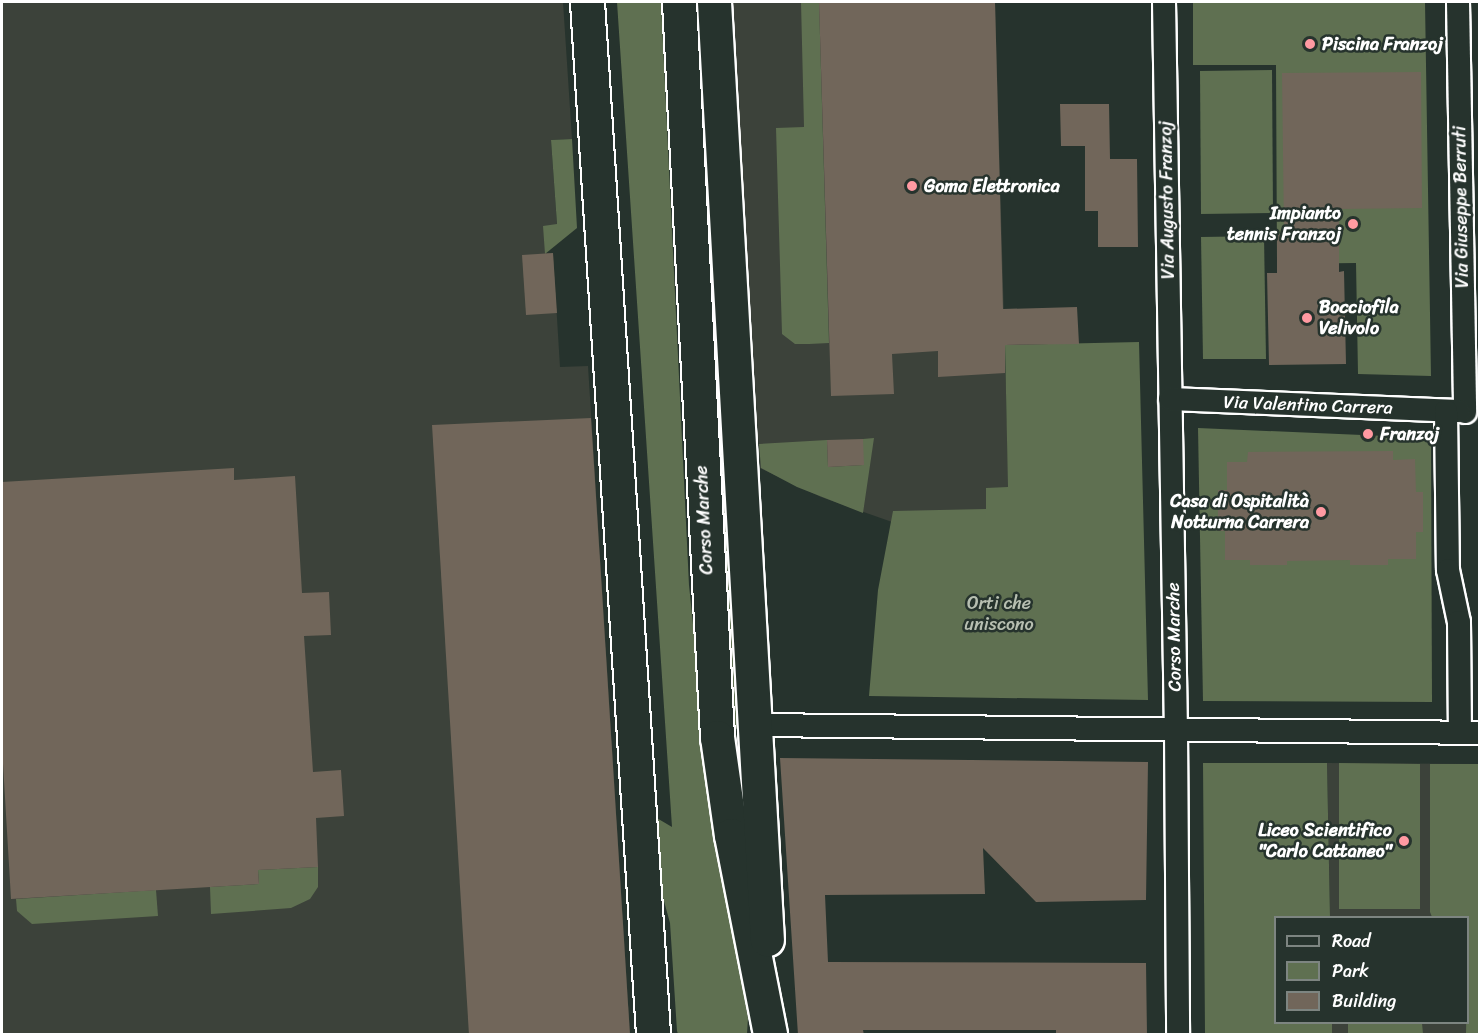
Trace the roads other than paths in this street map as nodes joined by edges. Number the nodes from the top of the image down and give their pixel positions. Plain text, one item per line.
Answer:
1 (587, 2) edge
2 (679, 2) edge
3 (714, 2) edge
4 (1164, 2) edge
5 (1458, 2) edge
6 (1170, 399) junction
7 (1463, 412) edge
8 (757, 725) junction
9 (1176, 731) junction
10 (1469, 733) edge
11 (770, 1030) edge
12 (653, 1035) edge
13 (1178, 1035) edge

1 - 12 main road
2 - 11 main road, Corso Marche
3 - 8 main road
4 - 6 street, Via Augusto Franzoj
5 - 7 street, Via Giuseppe Berruti
6 - 7 street, Via Valentino Carrera
6 - 9 street, Corso Marche
7 - 10 street
8 - 9 street
8 - 11 main road
9 - 10 street
9 - 13 street, Corso Marche

